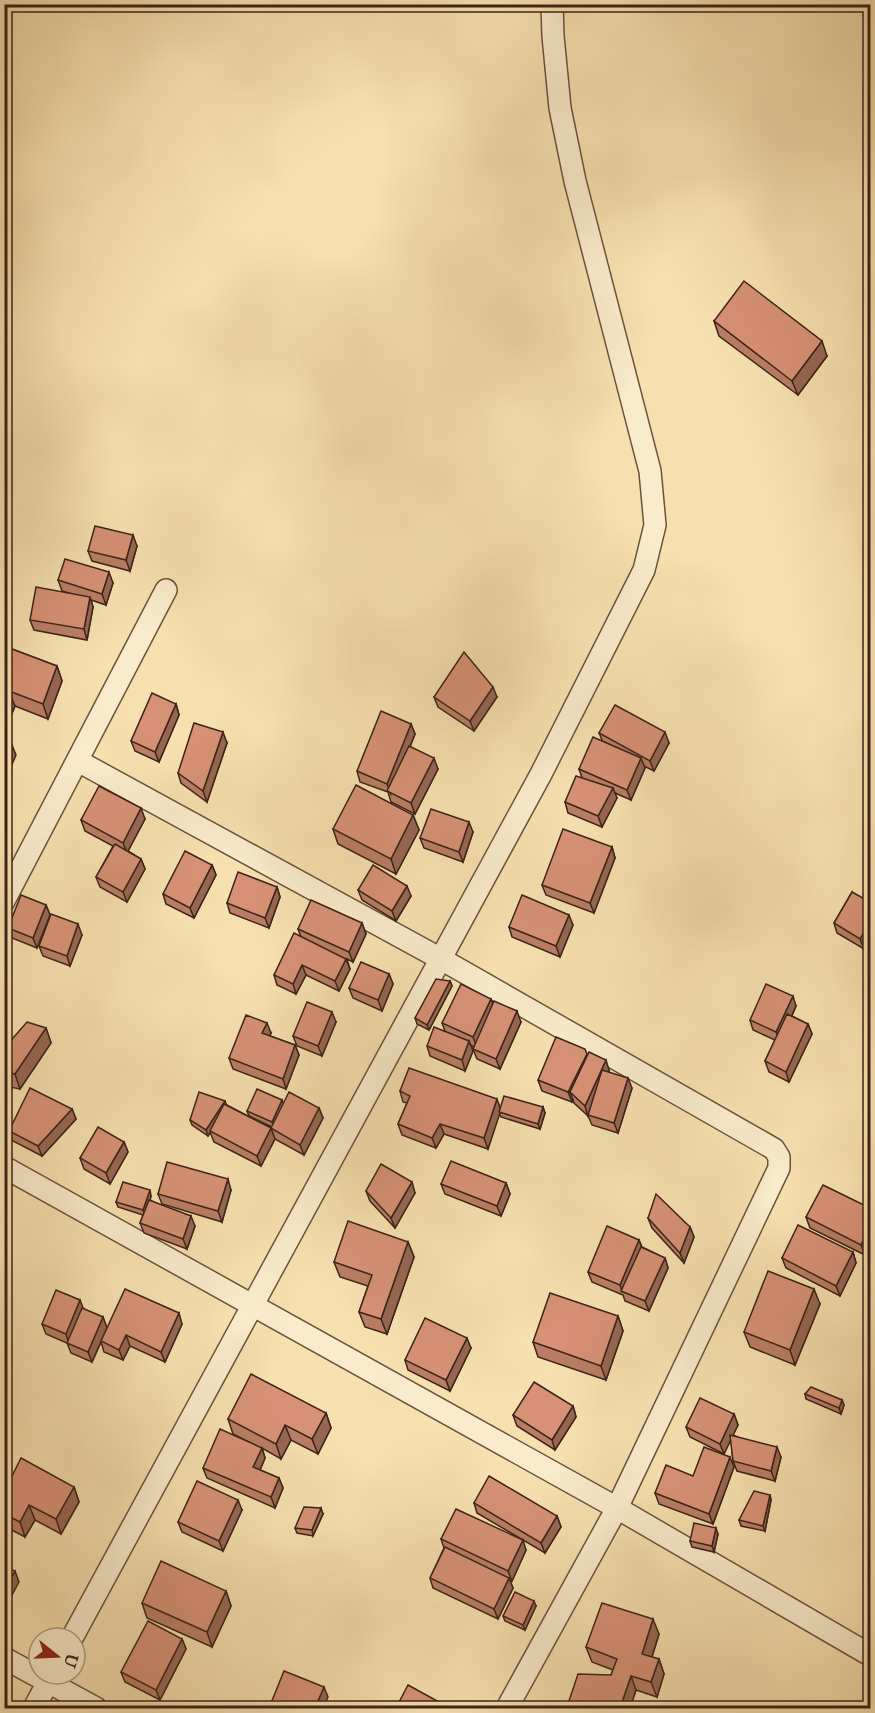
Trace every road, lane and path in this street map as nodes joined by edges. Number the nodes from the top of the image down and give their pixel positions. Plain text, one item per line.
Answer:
1 (552, 4) edge
2 (166, 590) dead end
3 (78, 761) junction
4 (4, 901) edge
5 (441, 959) junction
6 (4, 1167) edge
7 (254, 1304) junction
8 (617, 1508) junction
9 (79, 1626) edge
10 (870, 1655) edge
11 (4, 1658) edge
12 (27, 1668) edge
13 (46, 1686) edge
14 (62, 1686) edge
15 (34, 1708) edge
16 (96, 1708) edge
17 (507, 1708) edge

1 - 5 street
2 - 3 street
3 - 4 street
3 - 5 street
5 - 7 street
5 - 8 street
6 - 7 street
7 - 8 street
7 - 9 street
8 - 10 street
8 - 17 street
11 - 12 street
13 - 15 street
14 - 16 street

